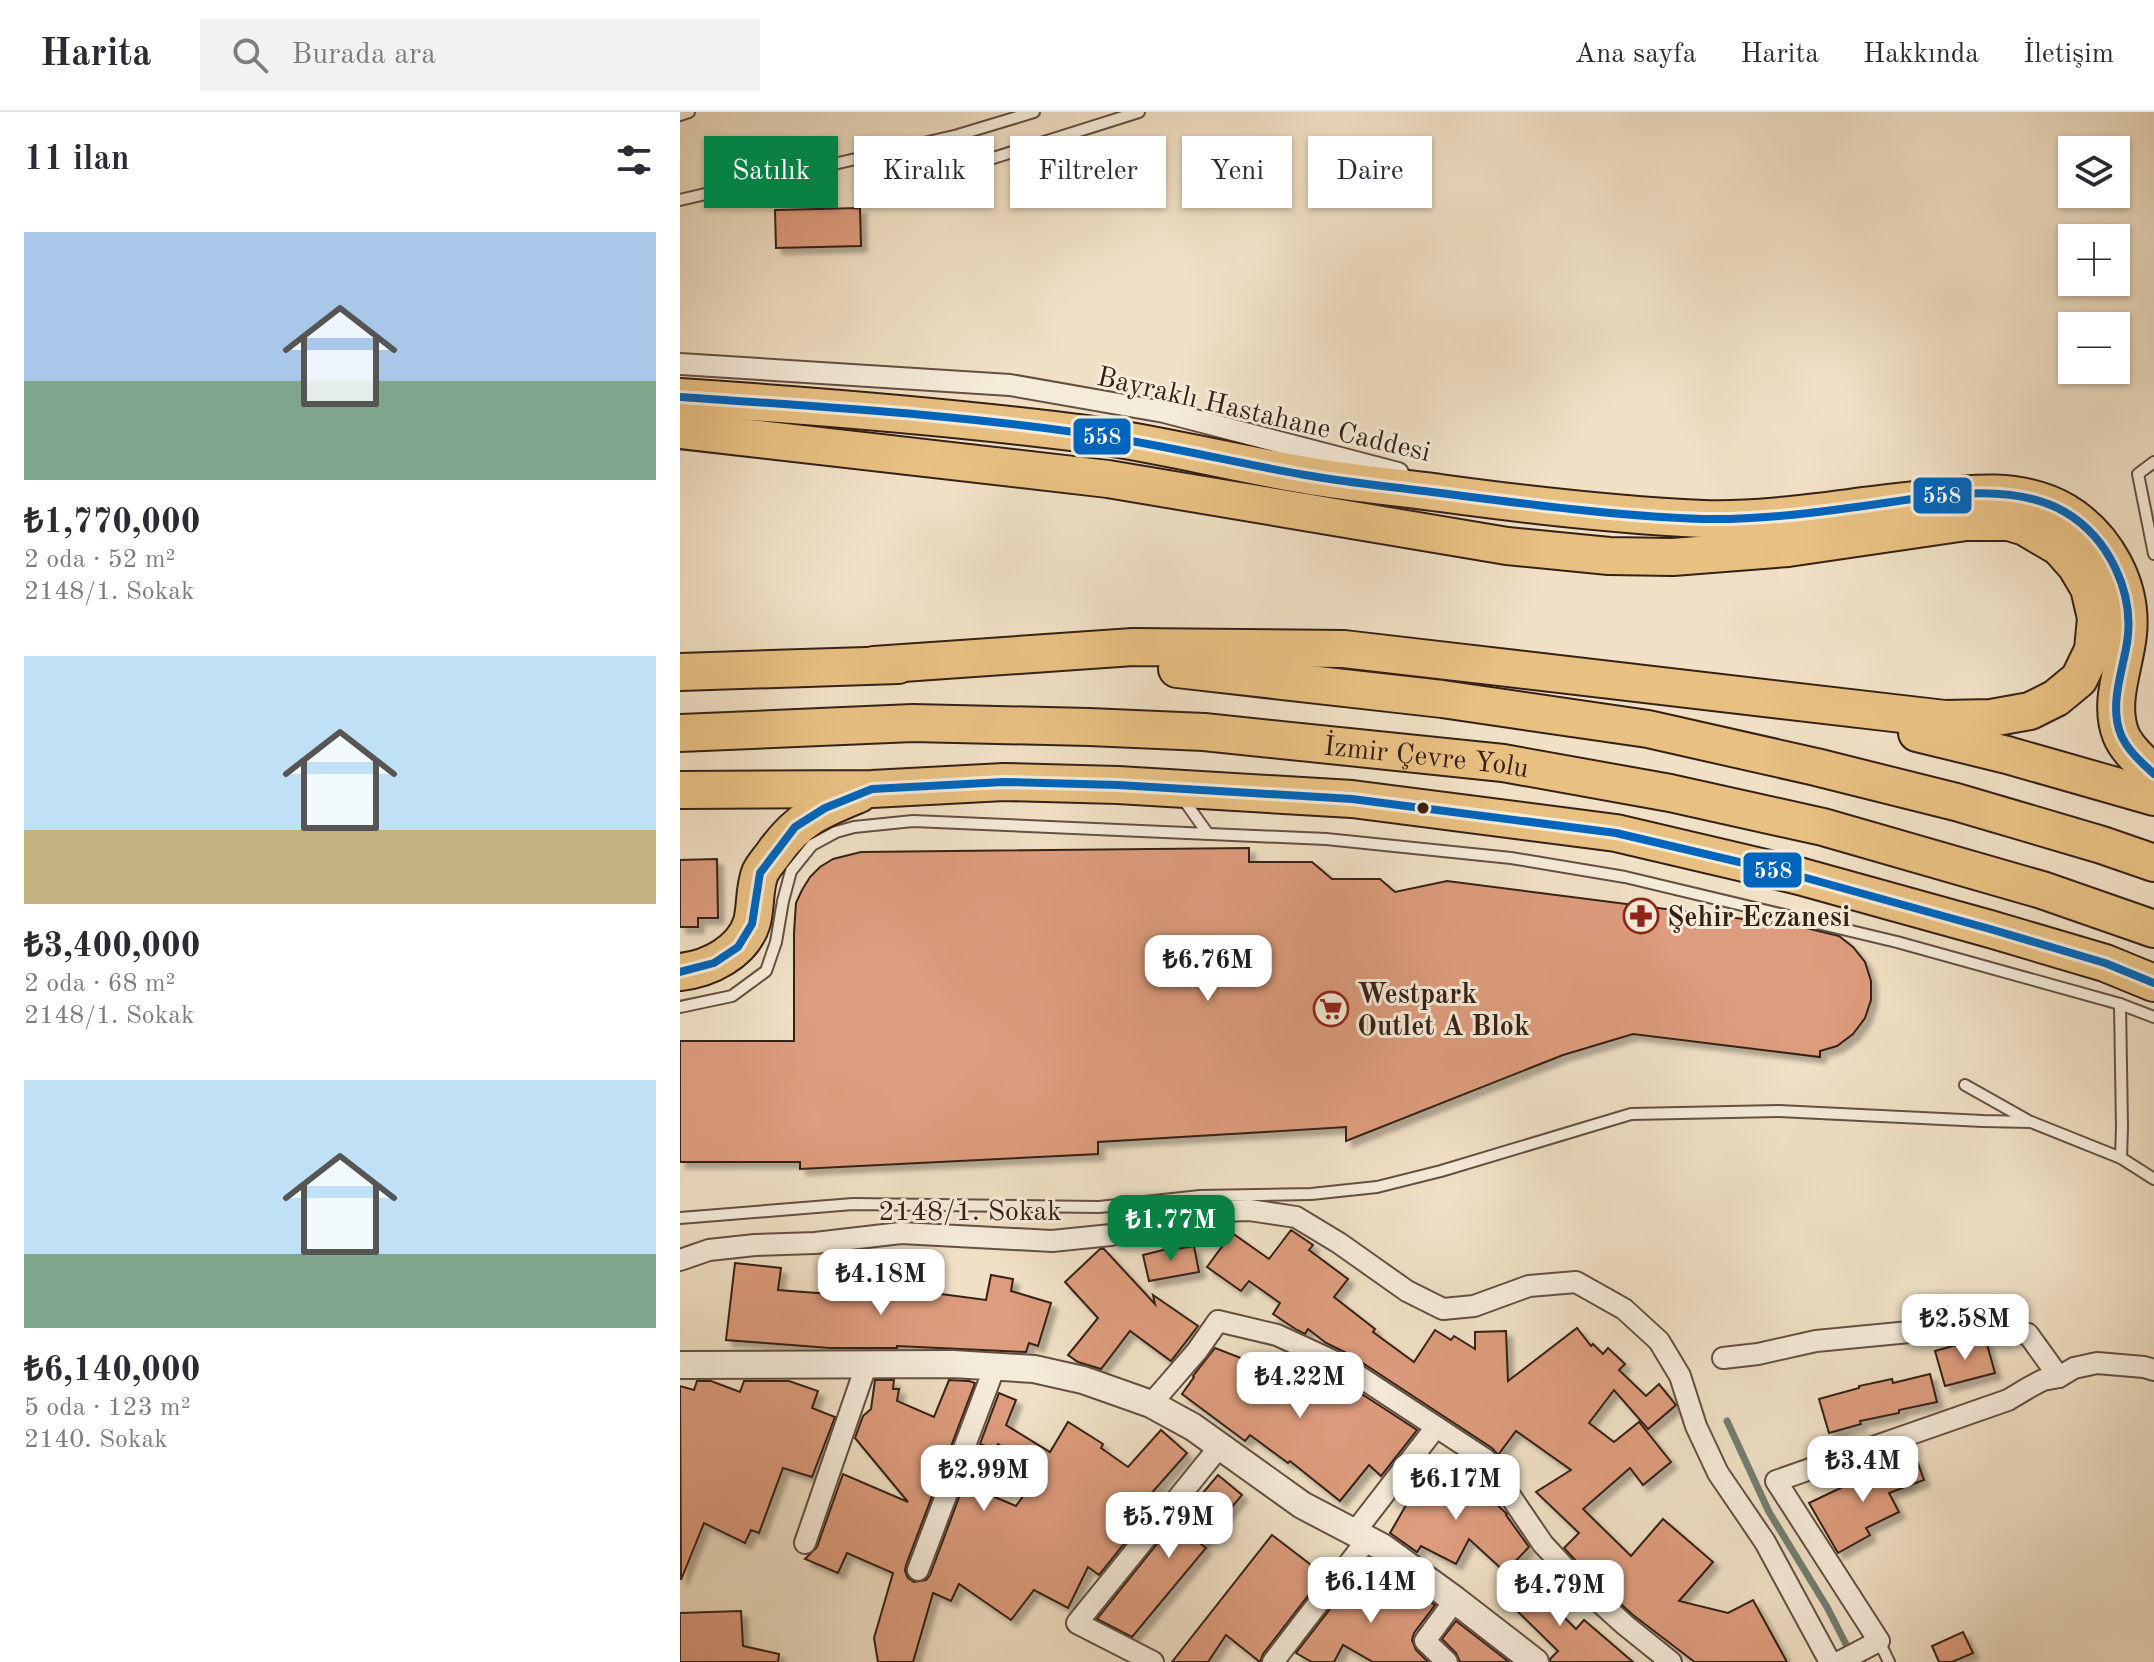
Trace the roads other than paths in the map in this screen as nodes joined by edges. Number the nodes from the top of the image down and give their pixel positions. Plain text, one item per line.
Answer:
1 (689, 112) edge
2 (1034, 112) edge
3 (1139, 112) edge
4 (680, 115) edge
5 (954, 136) edge
6 (994, 158) edge
7 (854, 159) edge
8 (680, 200) edge
9 (680, 364) edge
10 (680, 397) edge
11 (680, 430) edge
12 (2154, 462) edge
13 (1546, 507) junction
14 (2154, 554) edge
15 (874, 665) junction
16 (680, 672) edge
17 (1791, 702) junction
18 (680, 733) edge
19 (2154, 774) edge
20 (1176, 788) junction
21 (872, 789) junction
22 (683, 793) edge
23 (2154, 797) edge
24 (1208, 834) junction
25 (2154, 863) edge
26 (2154, 929) edge
27 (680, 972) edge
28 (2154, 983) edge
29 (2120, 1004) junction
30 (680, 1007) edge
31 (2154, 1017) edge
32 (1965, 1085) dead end
33 (2031, 1122) junction
34 (2121, 1158) junction
35 (2154, 1179) edge
36 (680, 1218) edge
37 (680, 1260) edge
38 (1723, 1358) dead end
39 (867, 1363) junction
40 (680, 1365) edge
41 (995, 1366) junction
42 (2154, 1370) edge
43 (2059, 1377) junction
44 (1151, 1404) junction
45 (1436, 1427) junction
46 (1220, 1446) junction
47 (1361, 1536) junction
48 (805, 1543) dead end
49 (918, 1570) dead end
50 (1455, 1600) junction
51 (1879, 1641) junction
52 (1153, 1662) edge
53 (1273, 1662) edge
54 (1447, 1662) edge
55 (1535, 1662) edge
56 (1671, 1662) edge
57 (1830, 1662) edge
58 (1839, 1662) edge
59 (1889, 1662) edge

1 - 4 lane
2 - 5 lane
3 - 6 lane
7 - 8 lane
9 - 13 street, Bayraklı Hastahane Caddesi
10 - 13 highway
11 - 17 highway
12 - 14 lane
13 - 19 highway
15 - 16 highway, İzmir Çevre Yolu
15 - 17 highway
15 - 25 highway, İzmir Çevre Yolu
17 - 23 highway
18 - 26 highway, İzmir Çevre Yolu
20 - 21 highway
20 - 24 lane
20 - 28 highway
21 - 22 highway
21 - 27 highway
24 - 29 lane
24 - 30 lane
29 - 31 lane
29 - 34 lane
32 - 33 lane
33 - 34 lane
33 - 36 lane
34 - 35 lane
37 - 57 street, 2148/1. Sokak
38 - 43 street
39 - 40 street
39 - 41 street
39 - 48 street
41 - 44 street
41 - 49 street
42 - 43 street
43 - 51 street
44 - 45 street
44 - 46 street
45 - 47 street
45 - 56 street
46 - 47 street
46 - 52 street
47 - 50 street
47 - 53 street
50 - 54 street
50 - 55 street
51 - 58 street
51 - 59 lane

